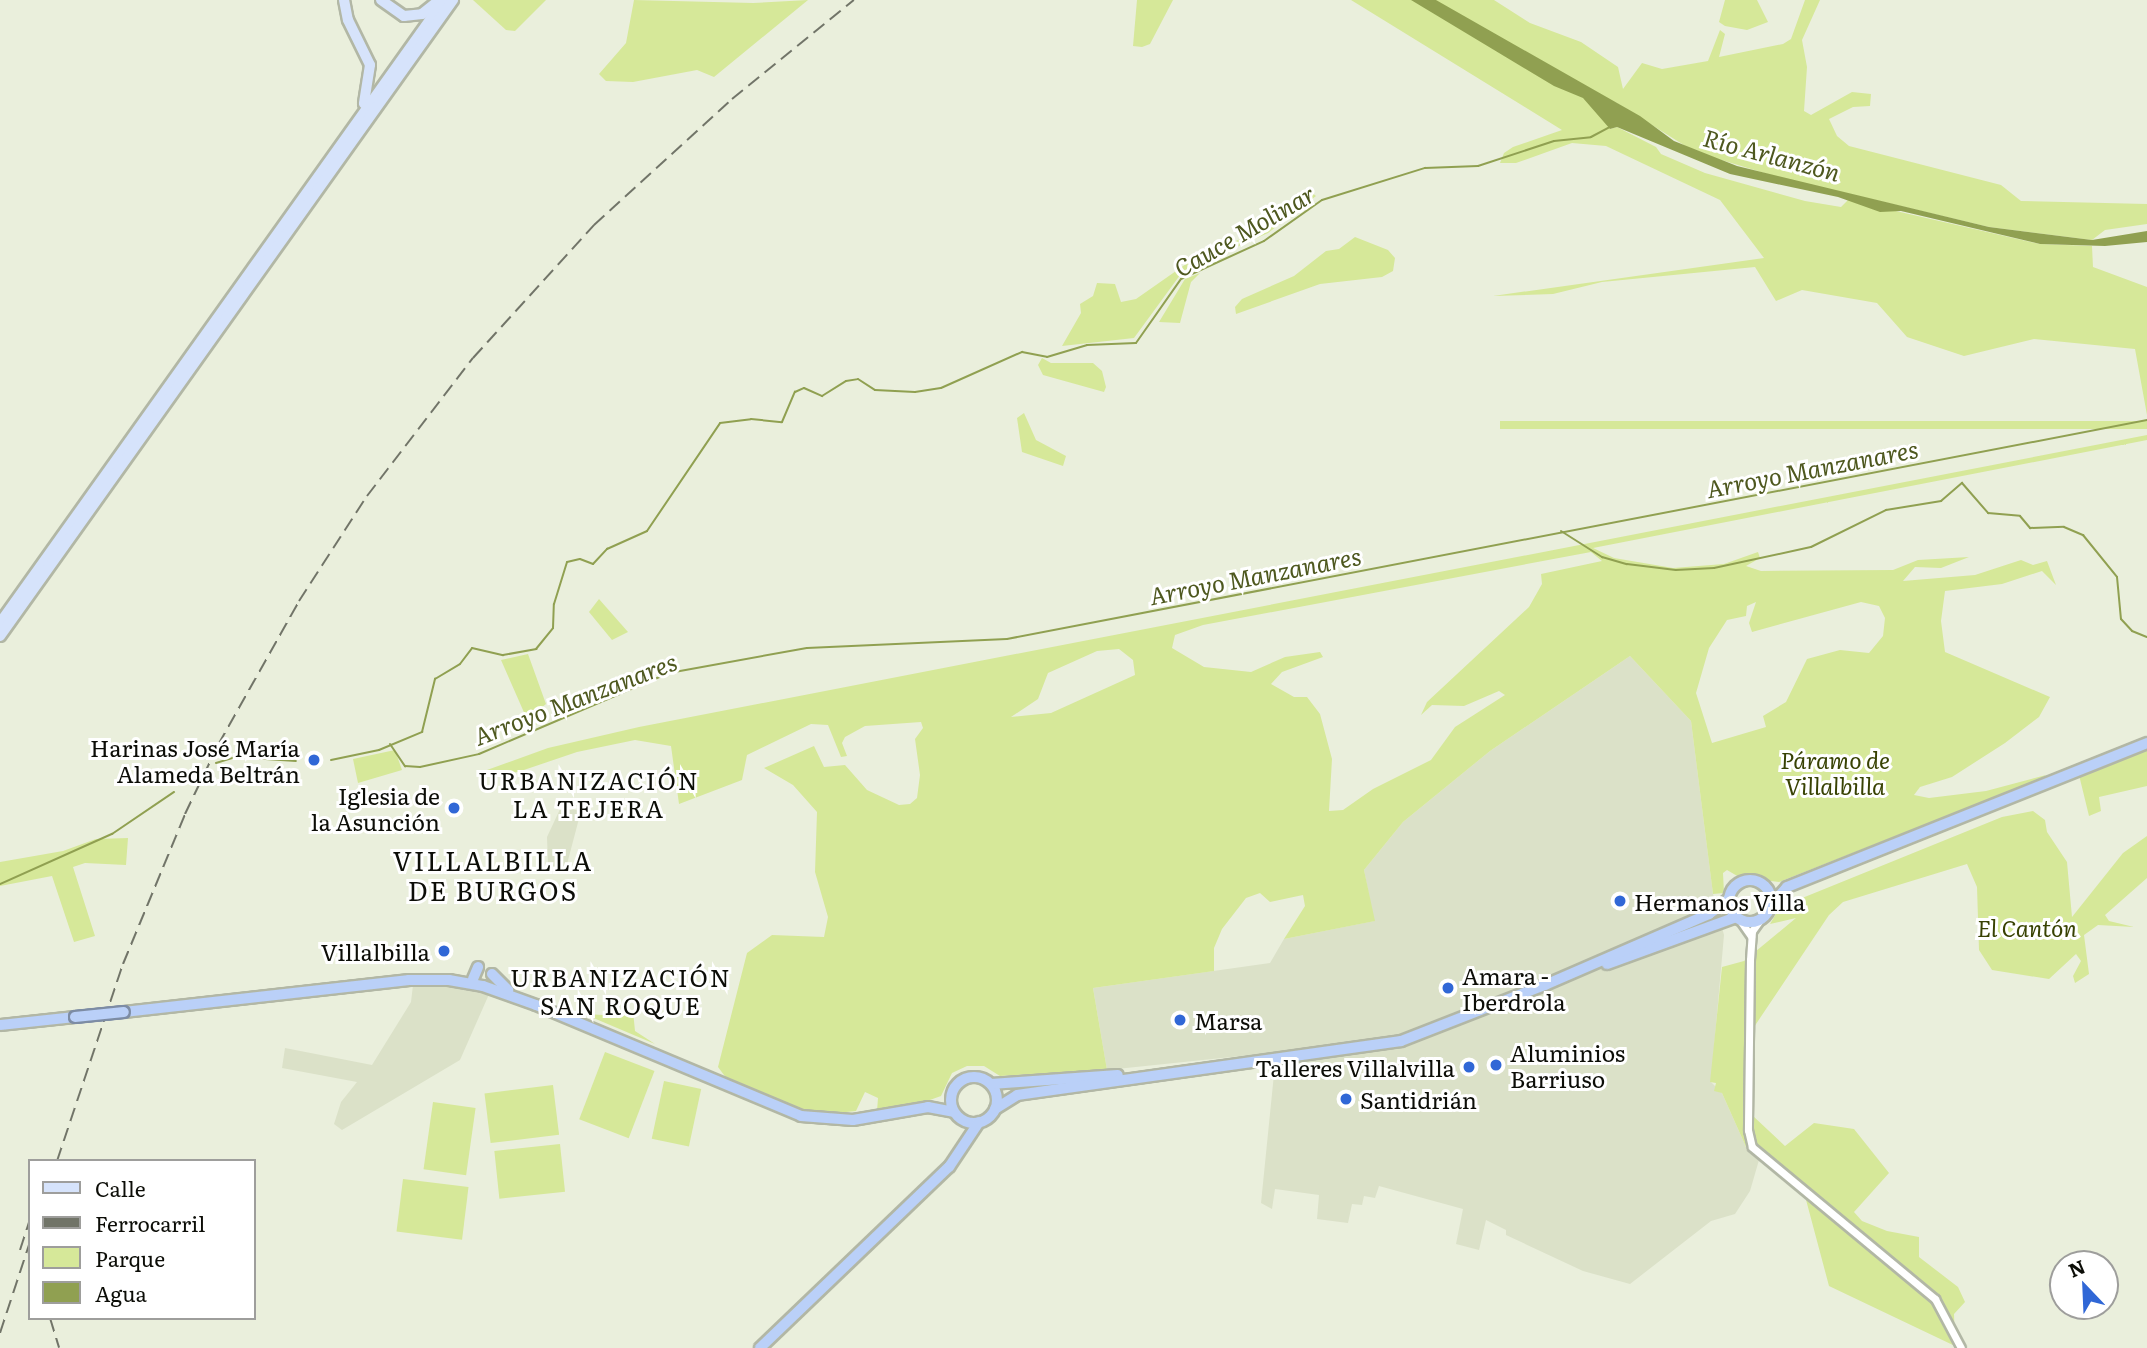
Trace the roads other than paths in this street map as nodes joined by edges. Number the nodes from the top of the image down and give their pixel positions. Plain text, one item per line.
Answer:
1 (344, 0) edge
2 (381, 0) edge
3 (442, 0) edge
4 (453, 0) edge
5 (349, 132) junction
6 (0, 623) edge
7 (0, 636) edge
8 (2147, 743) edge
9 (1762, 884) junction
10 (1787, 887) junction
11 (1729, 899) junction
12 (1771, 905) junction
13 (1738, 918) junction
14 (1760, 920) junction
15 (1751, 939) junction
16 (478, 967) dead end
17 (417, 980) junction
18 (449, 980) junction
19 (475, 980) junction
20 (1545, 985) junction
21 (506, 991) junction
22 (0, 1025) edge
23 (1187, 1071) junction
24 (991, 1084) junction
25 (952, 1091) junction
26 (928, 1107) junction
27 (995, 1109) junction
28 (956, 1114) junction
29 (979, 1122) junction
30 (964, 1145) junction
31 (760, 1348) edge
32 (1961, 1348) edge

1 - 5 main road
2 - 3 main road
3 - 5 main road
4 - 7 main road
5 - 6 main road
8 - 10 highway
9 - 10 highway
9 - 11 highway
9 - 12 highway
10 - 12 highway
11 - 13 highway
11 - 20 highway
12 - 14 highway
13 - 14 highway
13 - 15 street
13 - 20 highway
14 - 15 street
15 - 32 street
16 - 19 highway
17 - 18 highway
17 - 19 highway
17 - 22 highway, bridge
18 - 19 highway
18 - 21 highway
19 - 21 highway
19 - 21 highway
20 - 23 highway
21 - 26 highway
23 - 24 highway
23 - 27 highway
24 - 25 highway
24 - 27 highway
25 - 26 highway
25 - 28 highway
26 - 28 highway
27 - 29 highway
28 - 29 highway
28 - 30 highway
29 - 30 highway
30 - 31 highway

